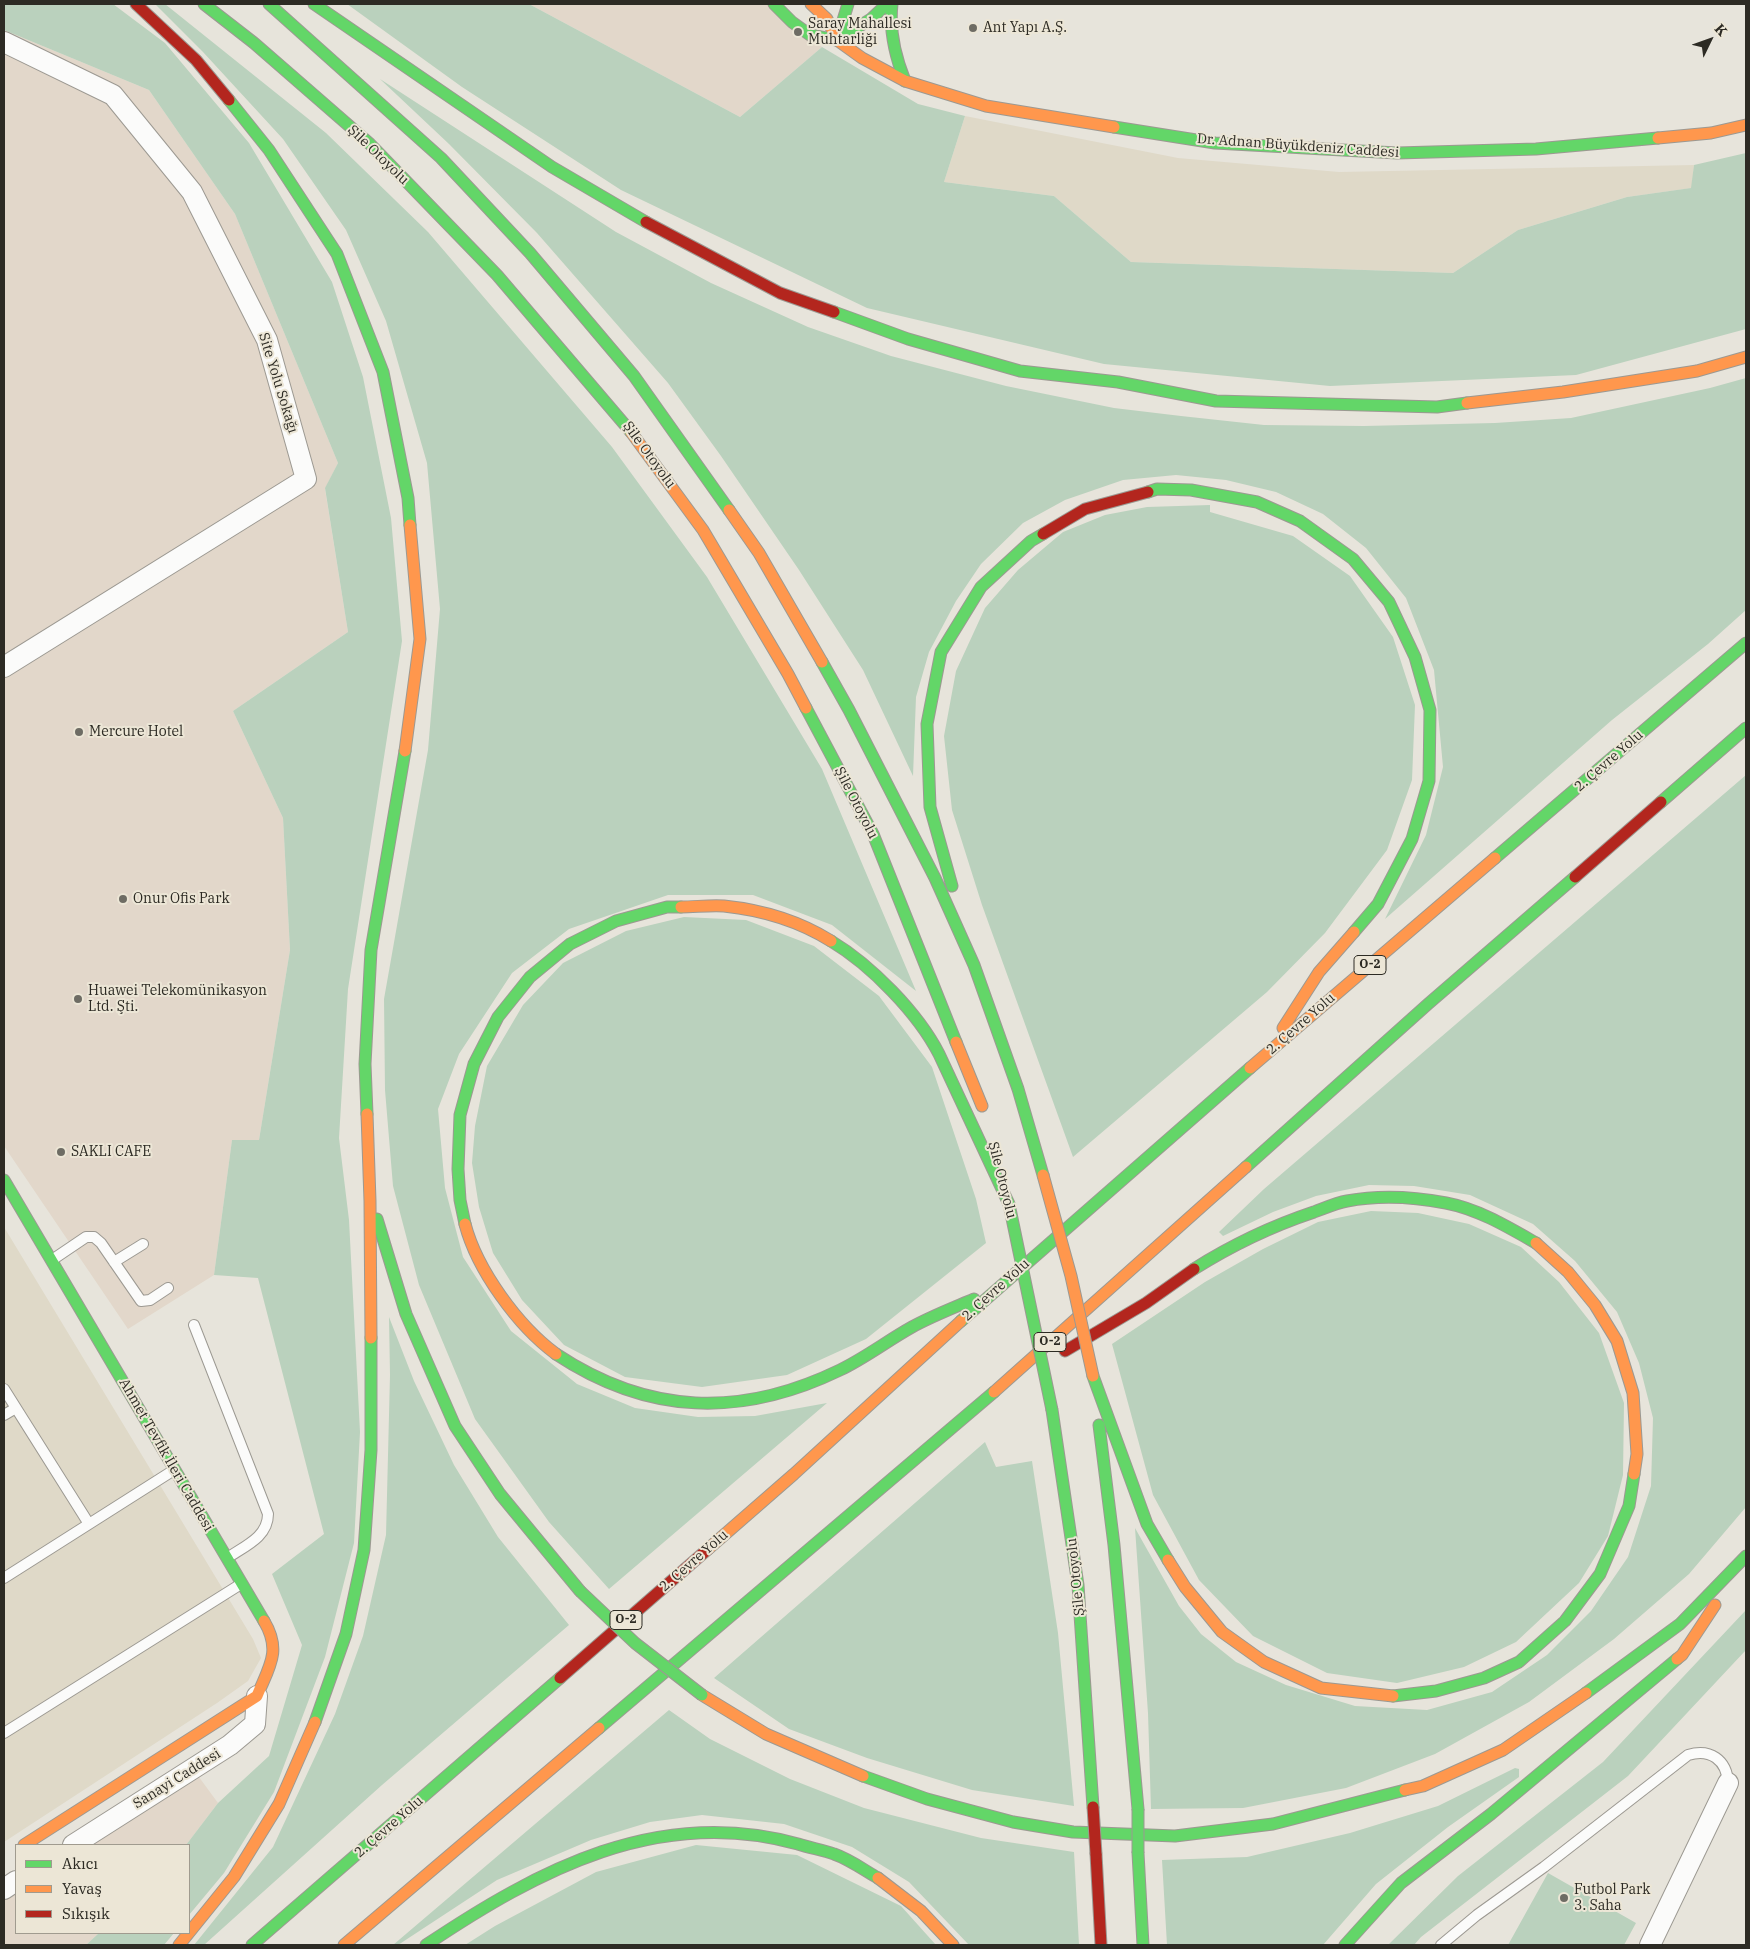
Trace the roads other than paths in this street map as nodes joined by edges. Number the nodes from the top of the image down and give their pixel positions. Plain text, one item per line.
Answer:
1 (136, 4) edge
2 (204, 4) edge
3 (269, 4) edge
4 (314, 4) edge
5 (774, 4) edge
6 (811, 4) edge
7 (848, 4) edge
8 (887, 4) edge
9 (892, 4) edge
10 (837, 40) junction
11 (4, 42) edge
12 (905, 81) junction
13 (1746, 125) edge
14 (1746, 357) edge
15 (1746, 643) edge
16 (4, 667) edge
17 (1746, 728) edge
18 (974, 965) junction
19 (1268, 1052) junction
20 (988, 1121) dead end
21 (992, 1139) dead end
22 (4, 1180) edge
23 (370, 1201) junction
24 (1009, 1204) junction
25 (142, 1244) dead end
26 (52, 1261) junction
27 (114, 1262) junction
28 (168, 1288) dead end
29 (996, 1289) junction
30 (194, 1326) dead end
31 (1093, 1376) junction
32 (4, 1389) edge
33 (994, 1392) junction
34 (16, 1408) junction
35 (4, 1415) edge
36 (175, 1470) junction
37 (89, 1524) junction
38 (1746, 1557) edge
39 (226, 1558) junction
40 (4, 1578) edge
41 (242, 1584) junction
42 (257, 1696) junction
43 (4, 1732) edge
44 (1728, 1783) joint
45 (26, 1844) edge
46 (75, 1844) edge
47 (15, 1882) edge
48 (4, 1889) edge
49 (190, 1931) edge
50 (188, 1934) edge
51 (179, 1945) edge
52 (252, 1945) edge
53 (344, 1945) edge
54 (426, 1945) edge
55 (952, 1945) edge
56 (1101, 1945) edge
57 (1143, 1945) edge
58 (1345, 1945) edge
59 (1441, 1945) edge
60 (1650, 1945) edge

1 - 23 main road
2 - 20 main road, Şile Otoyolu
3 - 18 main road
4 - 14 main road
5 - 10 main road, Dr. Adnan Büyükdeniz Caddesi
6 - 10 main road, Dr. Adnan Büyükdeniz Caddesi
7 - 10 main road
8 - 10 main road
9 - 12 main road
10 - 12 main road, Dr. Adnan Büyükdeniz Caddesi
11 - 16 street, Site Yolu Sokağı
12 - 13 main road, Dr. Adnan Büyükdeniz Caddesi
15 - 19 main road, 2. Çevre Yolu / O-2
17 - 33 main road, O-2
18 - 19 main road
18 - 31 main road, bridge
19 - 29 main road, 2. Çevre Yolu / O-2
21 - 24 main road, Şile Otoyolu
22 - 26 main road, Ahmet Tevfik İleri Caddesi
23 - 38 main road, bridge
23 - 49 main road
24 - 29 main road
24 - 56 main road, Şile Otoyolu, bridge
25 - 27 lane
26 - 27 lane
26 - 36 main road, Ahmet Tevfik İleri Caddesi
27 - 28 lane
29 - 52 main road, 2. Çevre Yolu / O-2
30 - 39 lane
31 - 33 main road
31 - 57 main road, bridge
32 - 34 lane
33 - 53 main road, O-2
34 - 35 lane
34 - 37 lane
36 - 37 lane
36 - 39 main road, Ahmet Tevfik İleri Caddesi
37 - 40 lane
38 - 58 main road
39 - 41 main road, Ahmet Tevfik İleri Caddesi
41 - 42 main road, Ahmet Tevfik İleri Caddesi
41 - 43 lane
42 - 45 main road, Sanayi Caddesi
42 - 46 street, Sanayi Caddesi
44 - 59 lane
44 - 60 street
47 - 48 street
50 - 51 main road
54 - 55 main road

